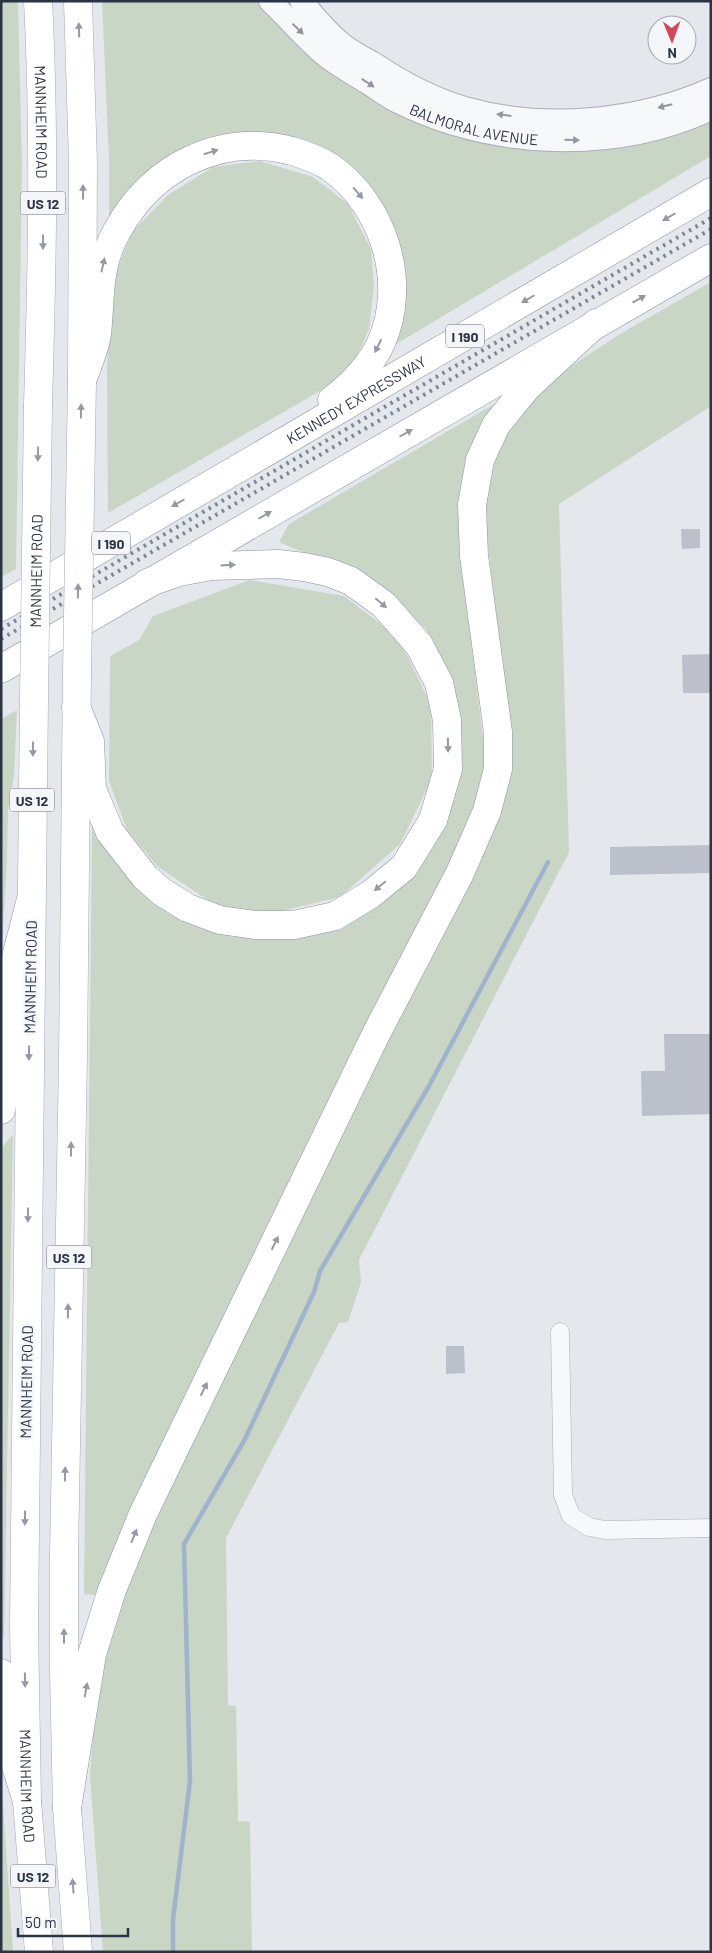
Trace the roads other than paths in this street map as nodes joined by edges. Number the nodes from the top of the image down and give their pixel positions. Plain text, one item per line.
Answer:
1 (38, 1) edge
2 (78, 1) edge
3 (270, 1) edge
4 (301, 1) edge
5 (711, 89) edge
6 (711, 109) edge
7 (711, 192) edge
8 (711, 258) edge
9 (596, 323) junction
10 (82, 381) junction
11 (220, 479) junction
12 (147, 583) junction
13 (1, 607) edge
14 (1, 669) edge
15 (76, 707) junction
16 (31, 899) junction
17 (1, 1110) edge
18 (560, 1332) dead end
19 (711, 1528) edge
20 (1, 1673) edge
21 (27, 1801) junction
22 (67, 1808) junction
23 (39, 1952) edge
24 (78, 1952) edge

1 -> 16 main road, MANNHEIM ROAD / US 12, bridge
10 -> 2 main road, US 12
3 -> 6 street, BALMORAL AVENUE
5 -> 4 street, BALMORAL AVENUE
7 -> 11 main road, KENNEDY EXPRESSWAY / I 190
9 -> 8 main road
12 -> 9 main road
22 -> 9 main road
10 -> 11 main road
15 -> 10 main road, US 12, bridge
11 -> 13 main road, KENNEDY EXPRESSWAY / I 190
12 - 14 main road
12 -> 15 main road
22 -> 15 main road, US 12
16 - 17 main road
16 -> 21 main road, MANNHEIM ROAD / US 12
18 - 19 street
20 - 21 main road
21 - 23 main road, MANNHEIM ROAD / US 12
24 -> 22 main road, US 12

